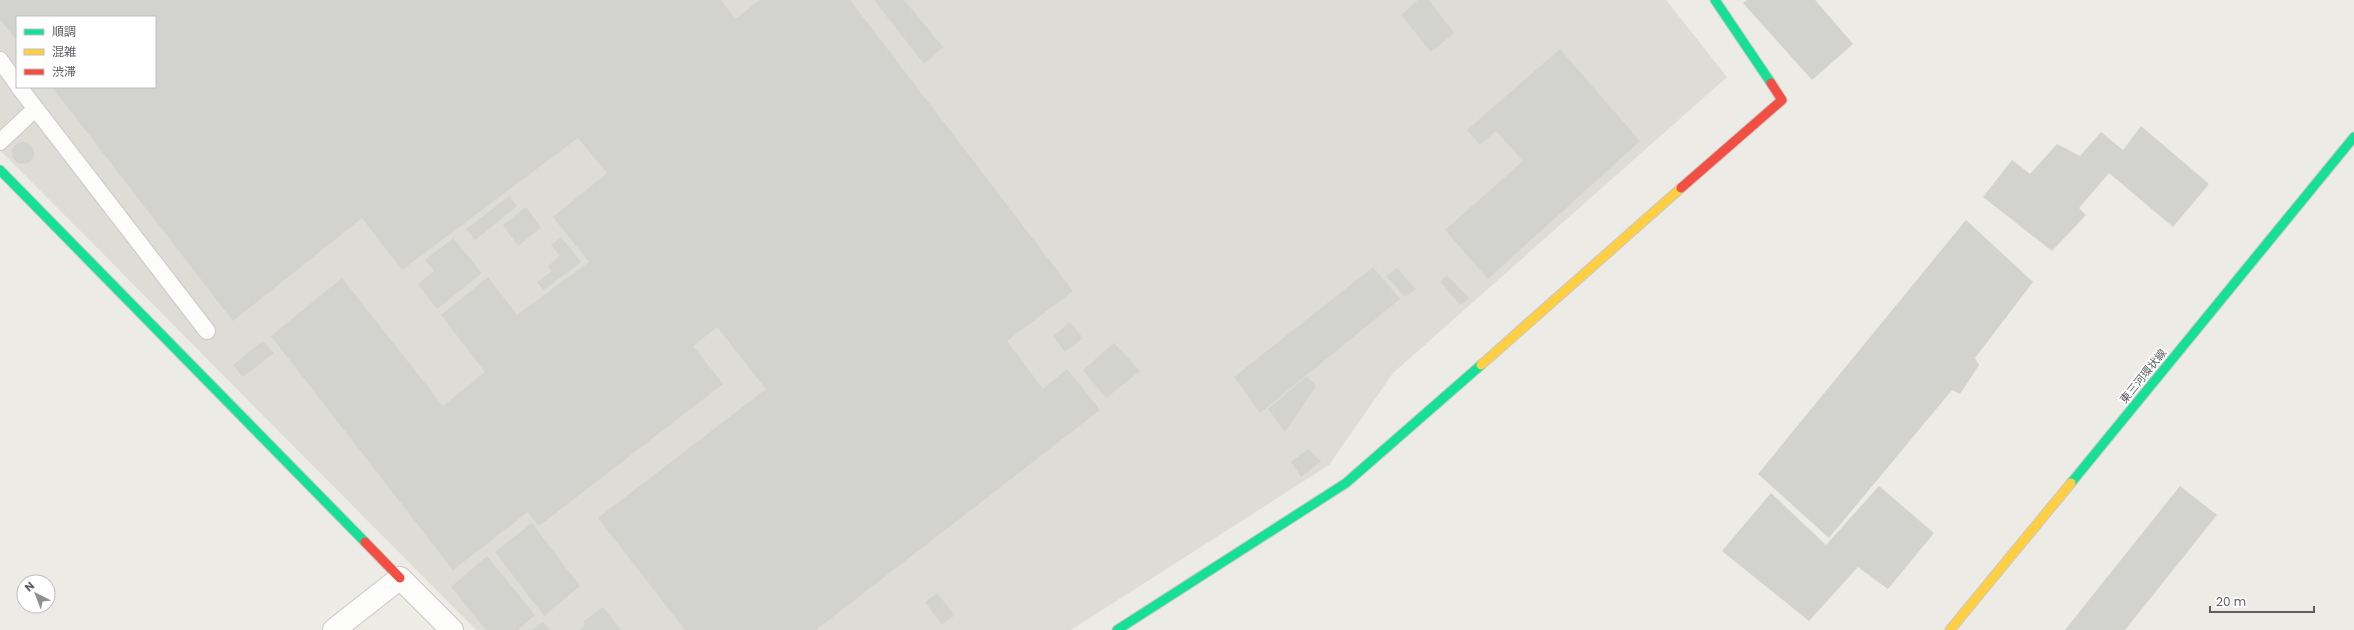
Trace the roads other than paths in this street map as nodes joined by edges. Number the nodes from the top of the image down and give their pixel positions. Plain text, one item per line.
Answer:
1 (1715, 0) edge
2 (0, 60) edge
3 (16, 83) edge
4 (20, 88) edge
5 (35, 109) junction
6 (2354, 138) edge
7 (0, 142) edge
8 (3, 180) edge
9 (207, 331) dead end
10 (400, 578) junction
11 (334, 630) edge
12 (452, 630) edge
13 (1118, 630) edge
14 (1950, 630) edge

1 - 13 street
2 - 3 lane
4 - 5 lane
5 - 7 lane
5 - 9 lane
6 - 14 street, 東三河環状線
8 - 10 street
10 - 11 street
10 - 12 street

